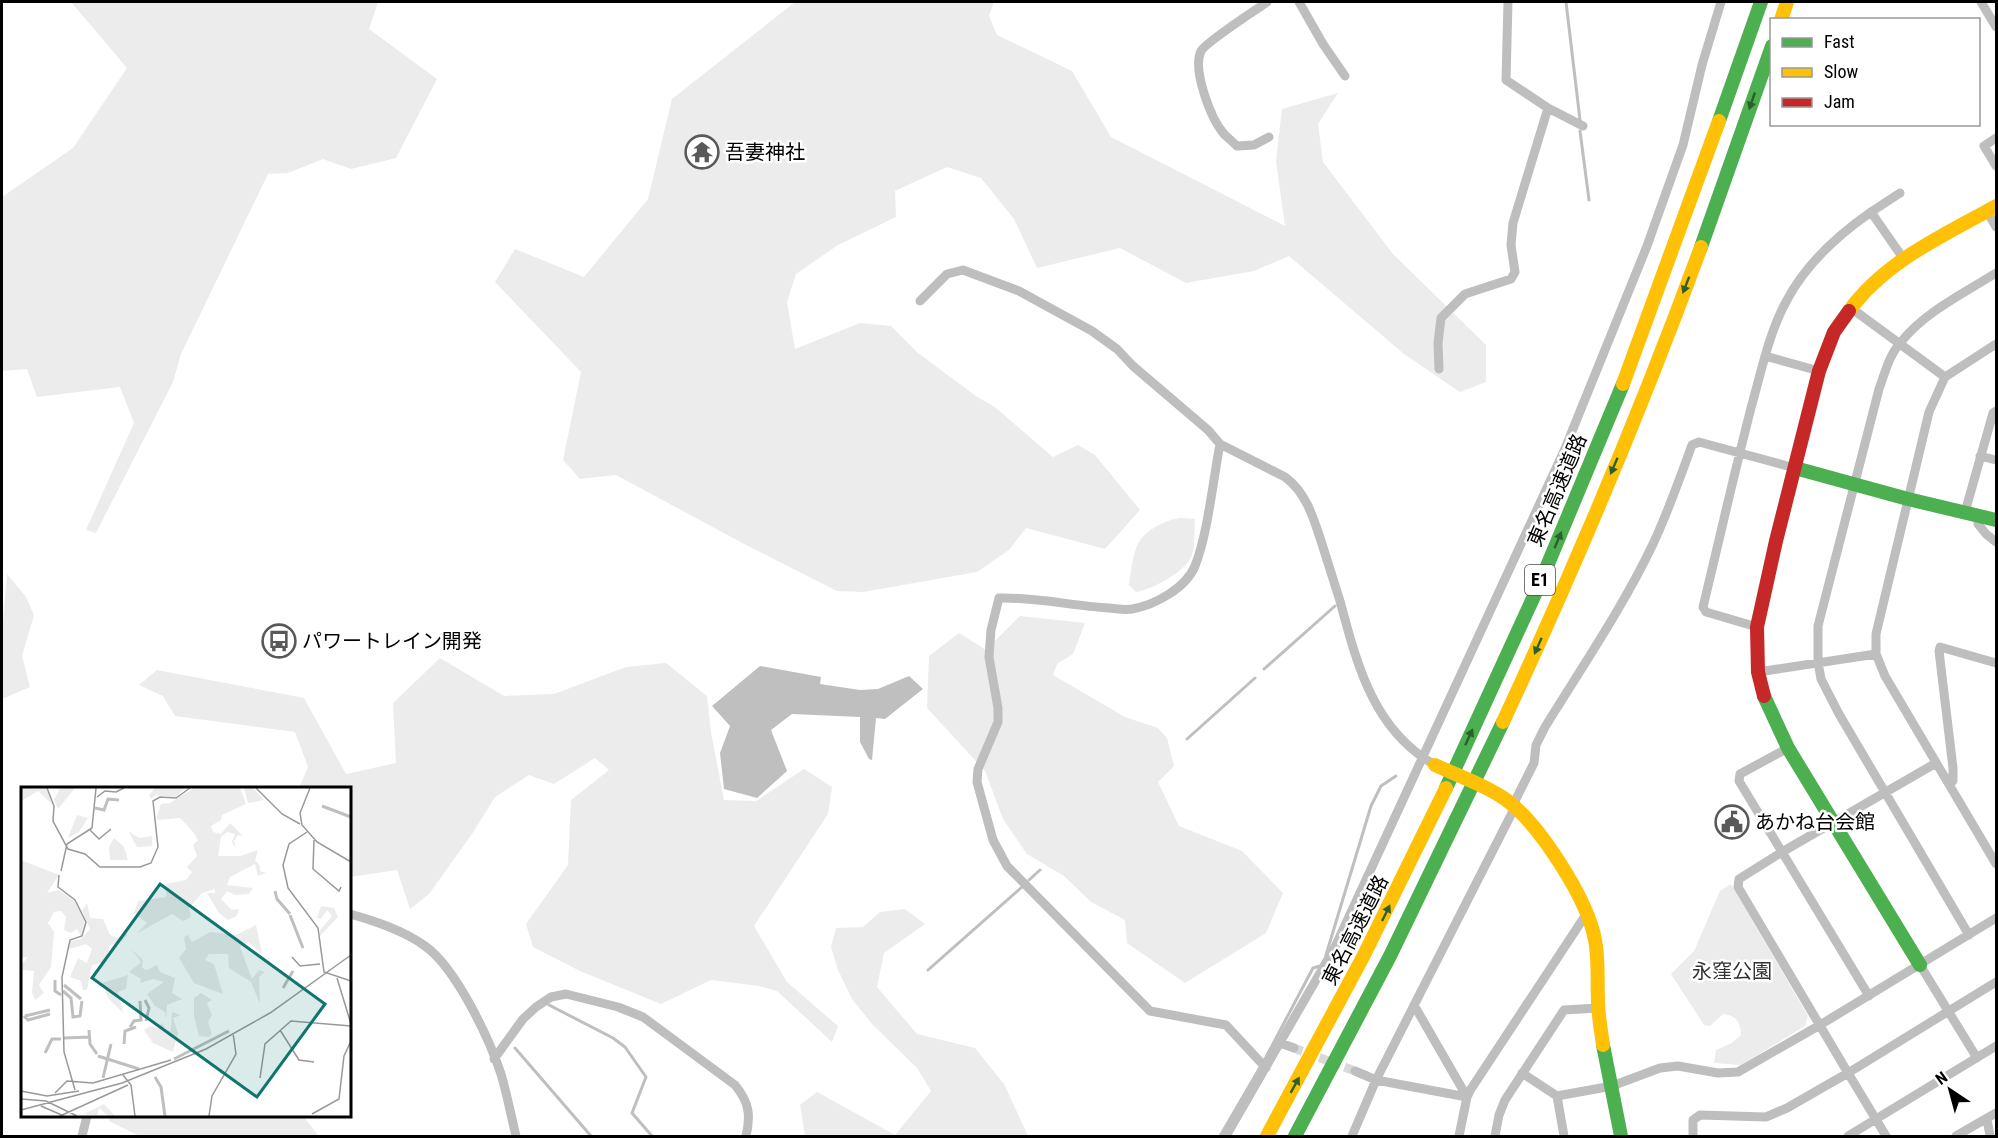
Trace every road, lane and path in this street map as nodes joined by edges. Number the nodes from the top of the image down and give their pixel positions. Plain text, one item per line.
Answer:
1 (1267, 2) edge
2 (1299, 2) edge
3 (1508, 2) edge
4 (1721, 2) edge
5 (1761, 2) edge
6 (1787, 2) edge
7 (1981, 2) edge
8 (1996, 7) edge
9 (1988, 13) junction
10 (1782, 18) edge
11 (1996, 27) edge
12 (1770, 52) edge
13 (1345, 76) dead end
14 (1548, 108) junction
15 (1584, 126) dead end
16 (1269, 137) dead end
17 (1996, 138) edge
18 (1996, 166) edge
19 (1900, 193) dead end
20 (1992, 208) edge
21 (1871, 212) junction
22 (1996, 227) edge
23 (1903, 258) junction
24 (1996, 273) edge
25 (920, 301) dead end
26 (1851, 308) junction
27 (1900, 343) junction
28 (1996, 345) edge
29 (1765, 356) junction
30 (1439, 369) dead end
31 (1820, 371) junction
32 (1945, 377) junction
33 (1996, 411) edge
34 (1220, 444) junction
35 (1740, 454) junction
36 (1980, 456) junction
37 (1996, 460) edge
38 (1795, 468) junction
39 (1855, 486) junction
40 (1908, 499) junction
41 (1965, 512) junction
42 (1980, 516) junction
43 (1996, 520) edge
44 (1996, 542) edge
45 (1757, 627) junction
46 (1876, 654) junction
47 (1818, 662) junction
48 (1996, 663) edge
49 (1758, 672) junction
50 (1788, 748) junction
51 (1422, 757) junction
52 (1936, 763) junction
53 (1435, 765) joint
54 (1949, 784) junction
55 (1884, 792) junction
56 (1514, 806) junction
57 (1833, 822) junction
58 (1993, 851) edge
59 (1782, 852) junction
60 (1996, 864) edge
61 (1587, 913) junction
62 (351, 914) edge
63 (1996, 918) edge
64 (1969, 935) junction
65 (1920, 965) junction
66 (1996, 982) edge
67 (1869, 996) junction
68 (1414, 1005) junction
69 (1598, 1008) junction
70 (1948, 1012) junction
71 (1820, 1025) junction
72 (1280, 1043) junction
73 (1996, 1046) edge
74 (1294, 1048) tunnel mouth
75 (1977, 1058) junction
76 (494, 1059) junction
77 (1266, 1068) junction
78 (1355, 1071) tunnel mouth
79 (1848, 1072) junction
80 (1522, 1073) junction
81 (1376, 1080) junction
82 (1612, 1086) junction
83 (1557, 1096) junction
84 (1467, 1097) junction
85 (1996, 1113) edge
86 (87, 1117) edge
87 (1988, 1119) junction
88 (1876, 1120) junction
89 (82, 1137) edge
90 (516, 1137) edge
91 (746, 1137) edge
92 (1226, 1137) edge
93 (1267, 1137) edge
94 (1295, 1137) edge
95 (1352, 1137) edge
96 (1459, 1137) edge
97 (1495, 1137) edge
98 (1564, 1137) edge
99 (1621, 1137) edge
100 (1693, 1137) edge
101 (1848, 1137) edge
102 (1886, 1137) edge
103 (1956, 1137) edge
104 (1990, 1137) edge

1 - 16 street
2 - 13 street
3 - 14 street
4 - 51 street
93 -> 5 main road, 東名高速道路 / E1
6 - 10 main road
7 - 9 street
8 - 9 street
9 - 11 street
12 -> 94 main road, E1
14 - 15 street
14 - 30 street
17 - 18 street
19 - 21 street
20 - 22 street
20 - 23 main road
21 - 23 street
21 - 29 street
23 - 26 main road
24 - 27 street
25 - 34 street
26 - 27 street
26 - 31 main road
27 - 32 street
27 - 39 street
28 - 32 street
29 - 31 street
29 - 35 street
31 - 38 main road
32 - 40 street
33 - 36 street
34 - 51 street
34 - 77 street
35 - 38 street
35 - 45 street
35 - 56 street
36 - 37 street
36 - 41 street
38 - 39 main road
38 - 45 main road
39 - 40 main road
39 - 47 street
40 - 41 main road
40 - 46 street
41 - 42 main road
42 - 43 main road
42 - 44 street
45 - 49 main road
46 - 47 street
46 - 52 street
47 - 49 street
47 - 55 street
48 - 54 street
49 - 50 main road
50 - 57 main road
50 - 59 street
51 - 53 street
51 - 72 street
52 - 54 street
52 - 55 street
53 - 56 main road
54 - 58 street
55 - 57 street
55 - 64 street
56 - 61 main road
56 - 68 street
57 - 59 street
57 - 65 main road
58 - 60 street
59 - 67 street
59 - 71 street
61 - 69 main road
61 - 84 street
62 - 76 street
63 - 64 street
64 - 65 street
65 - 67 street
65 - 70 street
66 - 70 street
67 - 71 street
68 - 81 street
68 - 84 street
69 - 80 street
69 - 82 main road
70 - 75 street
70 - 79 street
71 - 79 street
71 - 82 street
72 - 74 street
72 - 77 street
73 - 75 street
75 - 88 street
76 - 90 street
76 - 91 street
77 - 92 street
78 - 81 street
79 - 88 street
79 - 100 street
80 - 83 street
80 - 97 street
81 - 84 street
81 - 95 street
82 - 83 street
82 - 99 main road
83 - 98 street
84 - 96 street
85 - 87 street
86 - 89 street
87 - 103 street
87 - 104 street
88 - 101 street
88 - 102 street

